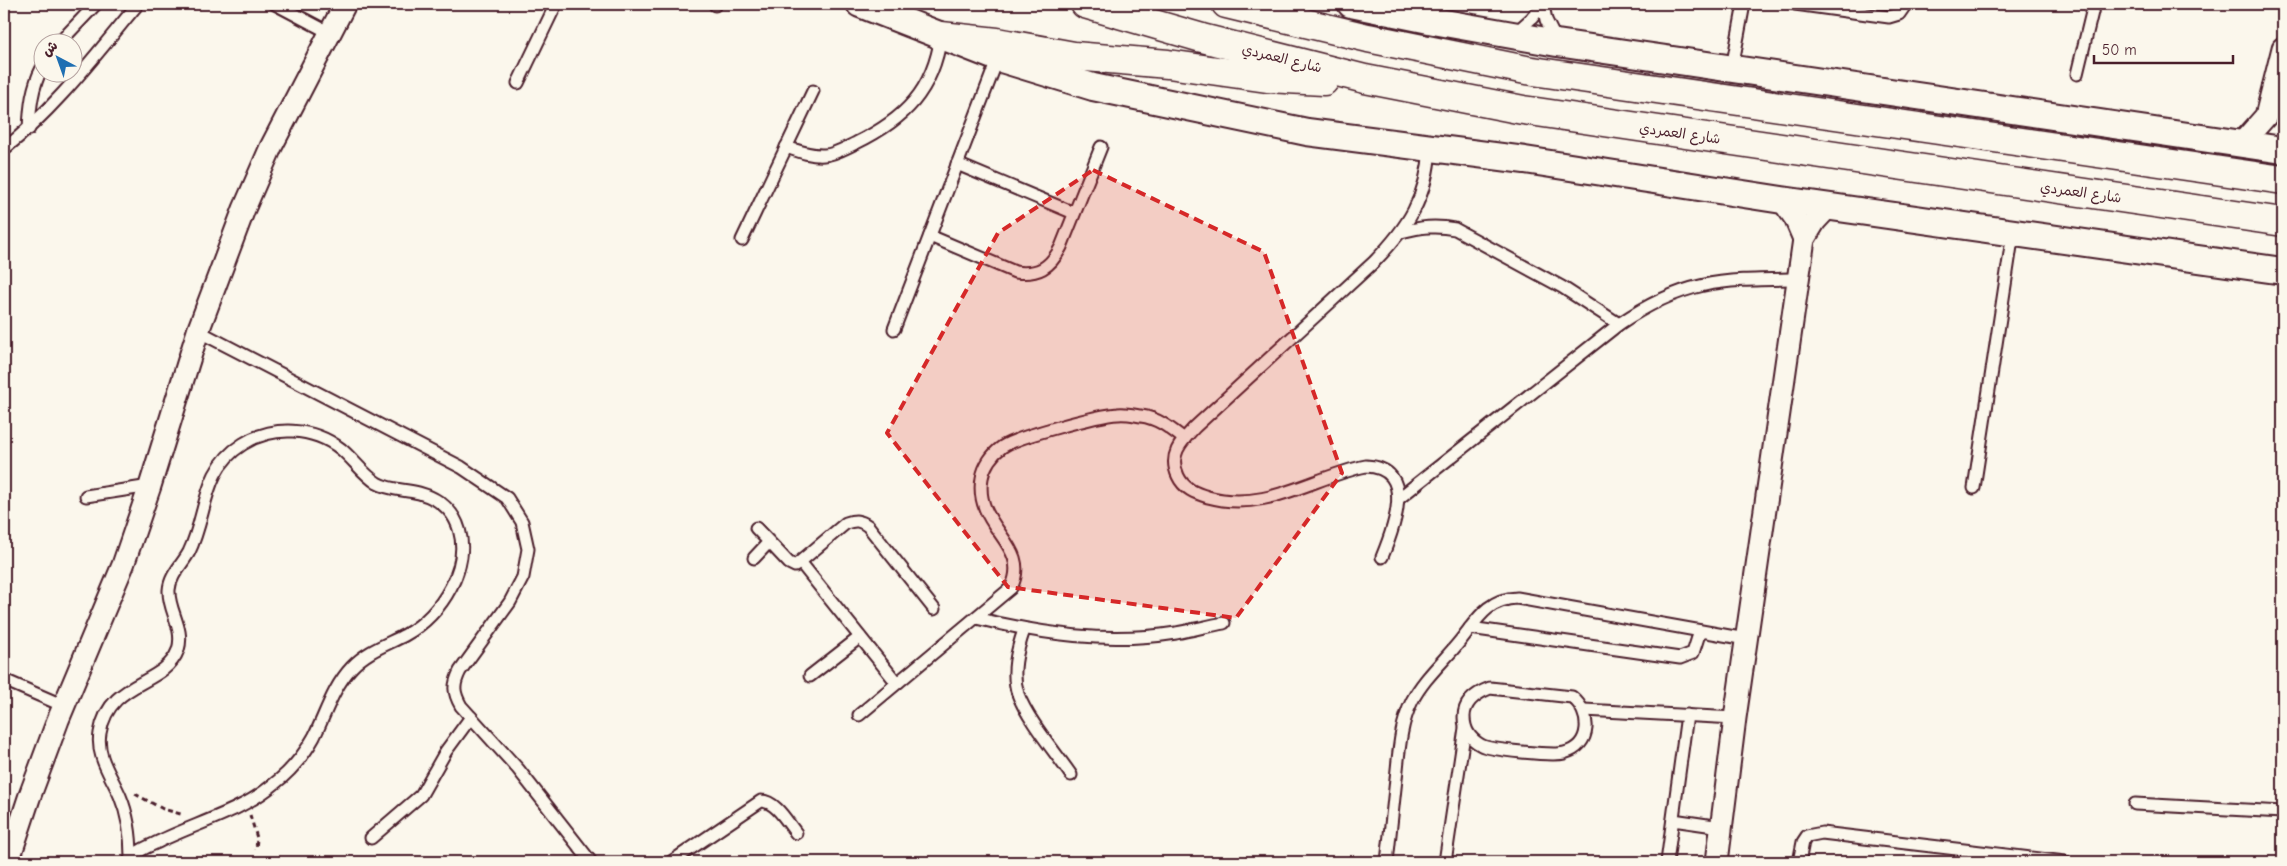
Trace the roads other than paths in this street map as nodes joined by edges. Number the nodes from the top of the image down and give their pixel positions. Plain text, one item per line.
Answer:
1 (96, 4) edge
2 (138, 4) edge
3 (275, 4) edge
4 (344, 4) edge
5 (556, 4) edge
6 (860, 4) edge
7 (1085, 4) edge
8 (1226, 4) edge
9 (1351, 4) edge
10 (1543, 4) edge
11 (1744, 4) edge
12 (1795, 4) edge
13 (1906, 4) edge
14 (2094, 4) edge
15 (69, 32) edge
16 (330, 33) junction
17 (1512, 35) junction
18 (941, 36) junction
19 (1557, 43) junction
20 (2283, 48) edge
21 (998, 58) junction
22 (1732, 68) junction
23 (2077, 74) dead end
24 (1365, 79) junction
25 (36, 82) edge
26 (518, 83) dead end
27 (813, 91) dead end
28 (2266, 116) junction
29 (29, 129) junction
30 (2242, 143) junction
31 (786, 147) junction
32 (1101, 147) dead end
33 (4, 148) edge
34 (1430, 148) junction
35 (2282, 150) edge
36 (957, 164) junction
37 (2283, 180) edge
38 (1782, 200) junction
39 (1829, 206) junction
40 (1074, 213) junction
41 (2283, 222) edge
42 (1401, 232) junction
43 (2013, 233) junction
44 (930, 236) junction
45 (1804, 239) junction
46 (742, 240) dead end
47 (2283, 271) edge
48 (1798, 279) junction
49 (1619, 324) junction
50 (894, 329) dead end
51 (198, 331) junction
52 (1184, 439) junction
53 (150, 486) junction
54 (1974, 488) dead end
55 (86, 496) dead end
56 (1398, 499) junction
57 (756, 528) dead end
58 (769, 542) junction
59 (754, 558) dead end
60 (1382, 558) dead end
61 (801, 563) junction
62 (934, 609) dead end
63 (976, 618) junction
64 (1224, 622) dead end
65 (1470, 628) junction
66 (1024, 630) junction
67 (1700, 631) junction
68 (860, 637) junction
69 (1746, 639) junction
70 (810, 676) dead end
71 (4, 680) edge
72 (897, 683) junction
73 (64, 706) junction
74 (1584, 710) junction
75 (859, 715) dead end
76 (1687, 715) junction
77 (471, 717) junction
78 (1735, 718) junction
79 (1465, 728) junction
80 (1071, 775) dead end
81 (2135, 804) dead end
82 (2283, 812) edge
83 (1673, 820) junction
84 (1720, 827) junction
85 (796, 833) dead end
86 (371, 838) dead end
87 (129, 859) edge
88 (8, 862) edge
89 (591, 862) edge
90 (671, 862) edge
91 (1388, 862) edge
92 (1445, 862) edge
93 (1667, 862) edge
94 (1717, 862) edge
95 (1799, 862) edge
96 (2065, 862) edge

1 - 15 lane
2 - 29 lane
3 - 16 lane
4 - 16 street
5 - 26 lane
6 - 18 street
7 - 24 main road, شارع العمردي
8 - 37 main road
9 - 17 street
10 - 17 lane
10 - 19 lane
11 - 22 lane
12 - 13 lane
14 - 23 lane
16 - 51 street
17 - 19 street
18 - 21 street
18 - 24 main road
18 - 31 lane
19 - 22 street
20 - 28 street
21 - 34 street
21 - 36 lane
22 - 30 street
24 - 41 main road, شارع العمردي
25 - 29 lane
27 - 31 lane
28 - 30 street
28 - 35 street
29 - 33 lane
30 - 35 street
31 - 46 lane
32 - 40 lane
34 - 38 street
34 - 42 lane
36 - 40 lane
36 - 44 lane
38 - 39 street
38 - 45 street
39 - 43 street
39 - 45 street
40 - 44 lane
42 - 49 lane
42 - 52 lane
43 - 47 street
43 - 54 lane
44 - 50 lane
45 - 48 street
48 - 49 lane
48 - 69 street
49 - 56 lane
51 - 53 street
51 - 77 lane
52 - 56 lane
52 - 63 lane
53 - 55 lane
53 - 73 street
56 - 60 lane
57 - 58 lane
58 - 59 lane
58 - 61 lane
61 - 62 lane
61 - 68 lane
63 - 66 lane
63 - 72 lane
64 - 66 lane
65 - 67 lane
65 - 67 lane
65 - 91 lane
66 - 80 lane
67 - 69 lane
68 - 70 lane
68 - 72 lane
69 - 78 street
71 - 73 lane
72 - 75 lane
73 - 88 street
74 - 76 lane
74 - 79 lane
74 - 79 lane
76 - 78 lane
76 - 83 lane
77 - 86 lane
77 - 89 lane
78 - 84 street
79 - 92 lane
81 - 82 lane
83 - 84 lane
83 - 93 lane
84 - 94 street
85 - 90 lane
87 - 87 lane
95 - 96 lane

